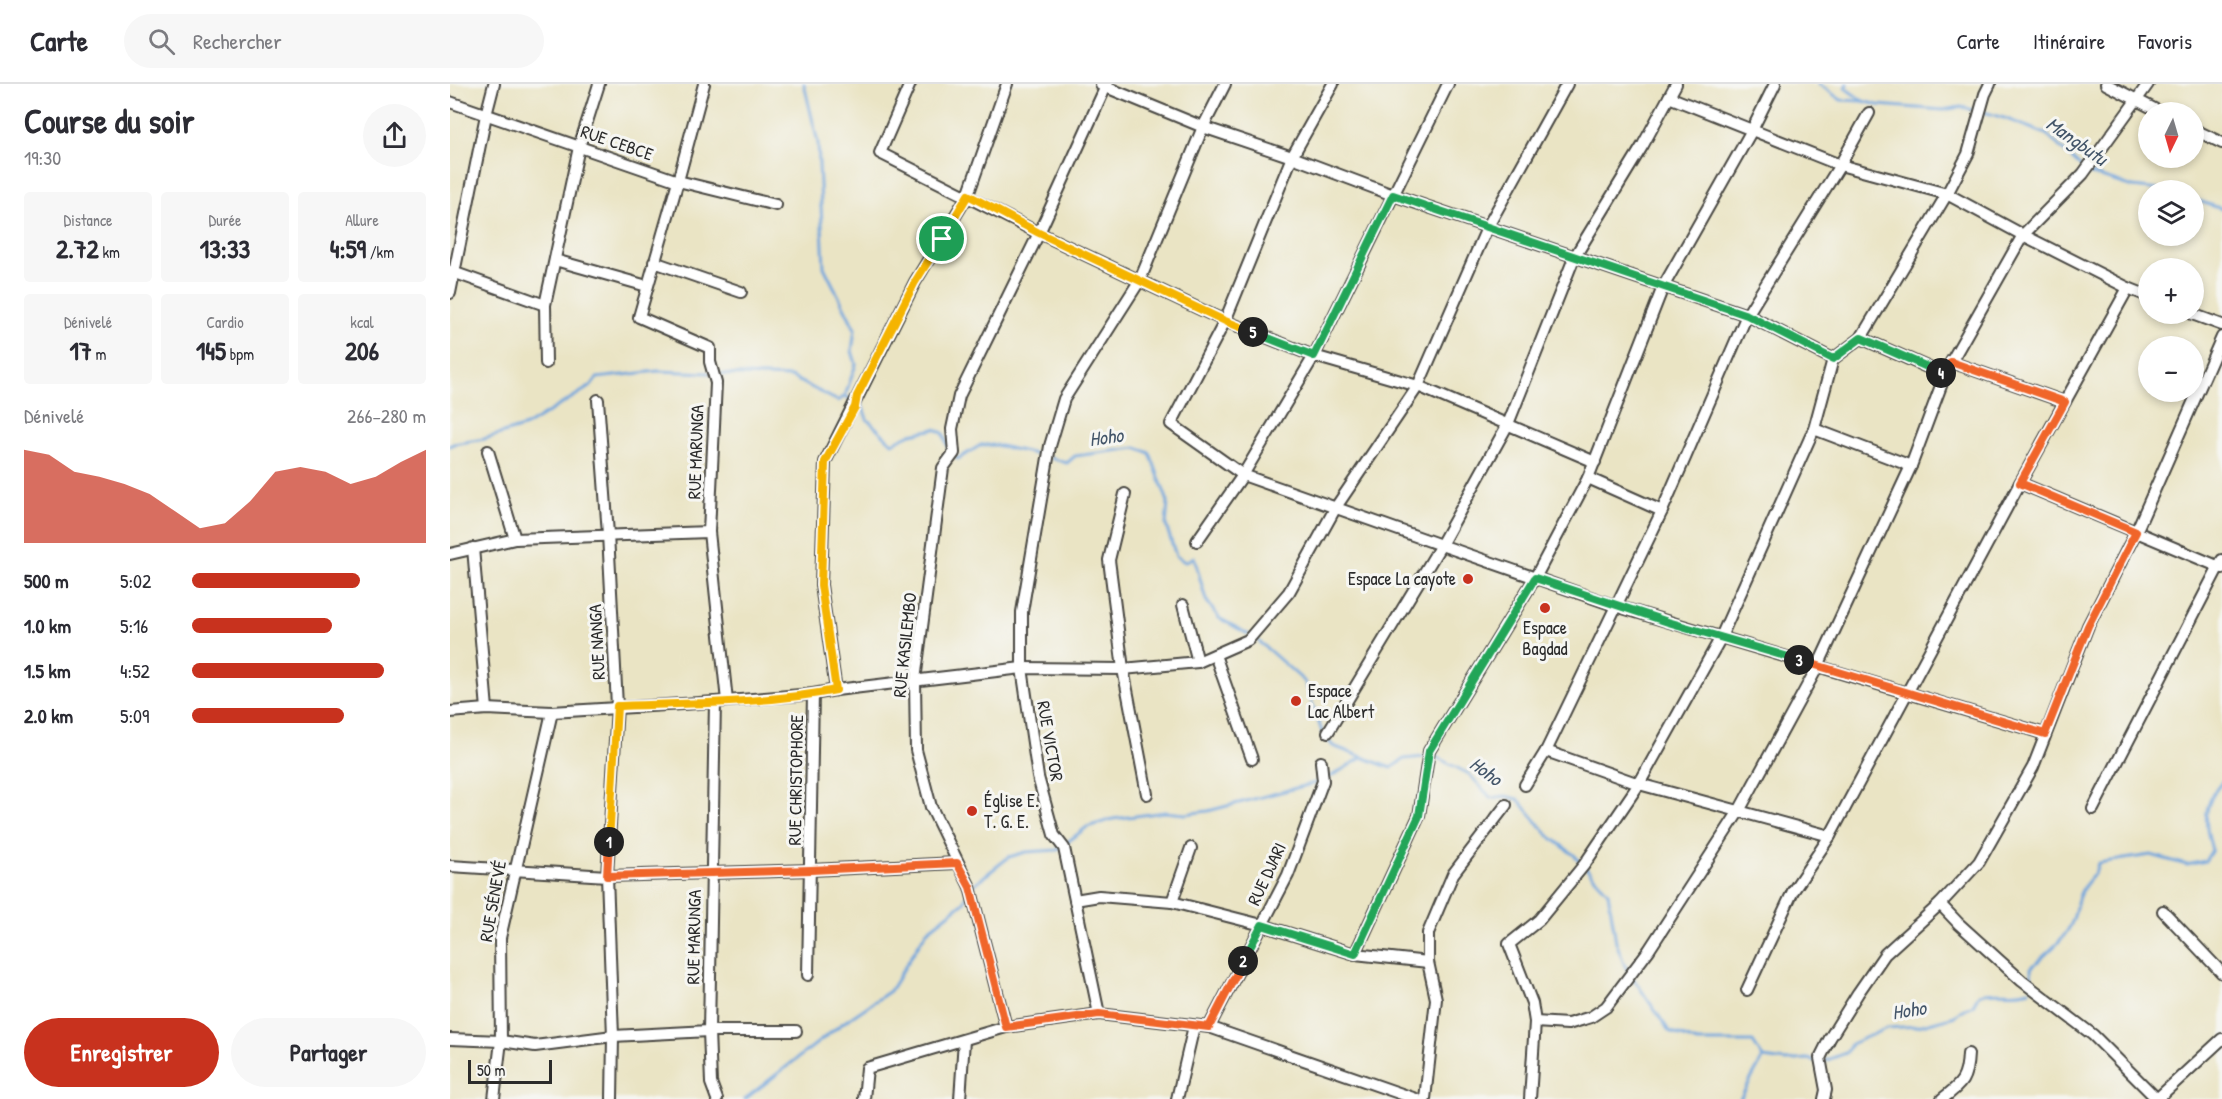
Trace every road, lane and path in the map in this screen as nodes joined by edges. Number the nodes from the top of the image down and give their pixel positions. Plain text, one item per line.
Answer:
1 (494, 84) edge
2 (599, 84) edge
3 (704, 84) edge
4 (910, 84) edge
5 (1007, 84) edge
6 (1225, 84) edge
7 (1333, 84) edge
8 (1448, 84) edge
9 (1568, 84) edge
10 (1676, 84) edge
11 (1775, 84) edge
12 (1990, 84) edge
13 (2106, 84) edge
14 (2148, 84) edge
15 (1104, 85) edge
16 (1669, 97) junction
17 (2137, 101) junction
18 (450, 102) edge
19 (1869, 113) dead end
20 (486, 115) junction
21 (1203, 127) junction
22 (1752, 130) junction
23 (2204, 134) edge
24 (2222, 143) edge
25 (579, 147) junction
26 (1292, 157) junction
27 (1840, 165) junction
28 (678, 181) junction
29 (1947, 194) junction
30 (968, 195) junction
31 (1393, 195) junction
32 (776, 205) dead end
33 (1487, 228) junction
34 (1039, 233) junction
35 (2023, 236) junction
36 (1574, 258) junction
37 (555, 260) junction
38 (654, 262) junction
39 (452, 271) edge
40 (1140, 280) junction
41 (647, 286) junction
42 (1663, 287) junction
43 (2128, 288) junction
44 (741, 292) dead end
45 (2138, 292) edge
46 (450, 293) edge
47 (545, 305) junction
48 (1747, 315) junction
49 (2204, 318) edge
50 (1225, 321) junction
51 (2222, 325) edge
52 (2222, 337) edge
53 (1861, 338) junction
54 (1314, 356) junction
55 (1833, 359) junction
56 (1951, 362) junction
57 (546, 363) dead end
58 (1945, 375) junction
59 (1418, 386) junction
60 (598, 400) dead end
61 (2065, 402) junction
62 (1508, 424) junction
63 (1814, 429) junction
64 (488, 451) dead end
65 (1595, 462) junction
66 (1911, 466) junction
67 (1243, 475) junction
68 (1588, 478) junction
69 (2020, 483) junction
70 (1125, 494) dead end
71 (1336, 507) junction
72 (1662, 511) junction
73 (709, 532) junction
74 (2136, 532) junction
75 (608, 534) junction
76 (515, 539) junction
77 (1197, 541) dead end
78 (1441, 545) junction
79 (473, 548) junction
80 (450, 554) edge
81 (2221, 565) edge
82 (1535, 578) junction
83 (1183, 605) dead end
84 (1616, 606) junction
85 (1720, 639) junction
86 (1215, 655) junction
87 (1198, 662) junction
88 (1818, 666) junction
89 (1022, 668) junction
90 (1123, 669) junction
91 (915, 680) junction
92 (836, 690) junction
93 (1907, 693) junction
94 (813, 694) junction
95 (728, 701) junction
96 (715, 702) junction
97 (617, 706) junction
98 (487, 709) junction
99 (450, 712) edge
100 (552, 712) junction
101 (1328, 732) dead end
102 (2045, 734) junction
103 (1546, 751) junction
104 (1252, 759) dead end
105 (1321, 762) dead end
106 (1525, 784) dead end
107 (1639, 784) junction
108 (1147, 794) dead end
109 (1506, 805) dead end
110 (2093, 809) dead end
111 (1739, 811) junction
112 (1830, 836) junction
113 (1191, 848) dead end
114 (957, 863) junction
115 (450, 866) edge
116 (811, 870) junction
117 (514, 871) junction
118 (712, 873) junction
119 (607, 876) junction
120 (1075, 900) junction
121 (1172, 902) junction
122 (1940, 904) junction
123 (2163, 910) dead end
124 (1262, 925) junction
125 (1355, 954) junction
126 (1428, 962) junction
127 (2222, 973) edge
128 (808, 975) dead end
129 (1747, 990) dead end
130 (1099, 1014) junction
131 (1535, 1022) junction
132 (1194, 1026) junction
133 (1006, 1027) junction
134 (1209, 1027) junction
135 (709, 1031) junction
136 (796, 1031) dead end
137 (613, 1036) junction
138 (2222, 1039) edge
139 (450, 1040) edge
140 (964, 1040) junction
141 (501, 1041) junction
142 (1968, 1054) dead end
143 (494, 1099) edge
144 (612, 1099) edge
145 (717, 1099) edge
146 (864, 1099) edge
147 (960, 1099) edge
148 (1177, 1099) edge
149 (1416, 1099) edge
150 (1425, 1099) edge
151 (1530, 1099) edge
152 (1824, 1099) edge
153 (1942, 1099) edge
154 (2157, 1099) edge

1 - 20 street
2 - 25 street
3 - 28 street
4 - 30 street
5 - 30 street
6 - 21 street, RUE VICTOR
7 - 26 street
8 - 31 street
9 - 33 street
10 - 16 street
11 - 22 street
12 - 29 street
13 - 17 street
14 - 17 street
15 - 21 street
15 - 34 street
16 - 22 street
16 - 36 street
17 - 35 street
18 - 20 street, RUE CEBCE
19 - 27 street
20 - 25 street, RUE CEBCE
20 - 39 street
21 - 26 street
21 - 40 street, RUE VICTOR
22 - 27 street
22 - 42 street
23 - 24 street
25 - 28 street, RUE CEBCE
25 - 37 street
26 - 31 street
26 - 50 street
27 - 29 street
27 - 48 street
28 - 32 street, RUE CEBCE
28 - 38 street
29 - 35 street
29 - 53 street
30 - 34 street
30 - 92 street
31 - 33 street
31 - 54 street
33 - 36 street
33 - 59 street
34 - 40 street
34 - 91 street, RUE KASILEMBO
35 - 43 street
35 - 56 street
36 - 42 street
36 - 62 street
37 - 41 street
37 - 47 street
38 - 41 street
38 - 44 street
39 - 46 street
39 - 47 street
40 - 50 street
40 - 89 street, RUE VICTOR
41 - 73 street, RUE MARUNGA
42 - 48 street
42 - 65 street
43 - 45 street
43 - 61 street
47 - 57 street
48 - 55 street
48 - 72 street
49 - 51 street
50 - 54 street
50 - 67 street
52 - 74 street
53 - 55 street
53 - 58 street
54 - 59 street
54 - 67 street
55 - 63 street
56 - 58 street
56 - 61 street
58 - 66 street
59 - 62 street
59 - 71 street
60 - 75 street, RUE NANGA
61 - 69 street
62 - 65 street
62 - 78 street
63 - 66 street
63 - 85 street
64 - 76 street
65 - 68 street
66 - 88 street
67 - 71 street
67 - 77 street
68 - 72 street
68 - 82 street
69 - 74 street
69 - 93 street
70 - 90 street
71 - 78 street
71 - 86 street
72 - 84 street
73 - 75 street
73 - 95 street, RUE MARUNGA
74 - 81 street
74 - 102 street
75 - 76 street
75 - 97 street, RUE NANGA
76 - 79 street
78 - 82 street
78 - 101 street
79 - 80 street
79 - 98 street
81 - 110 street
82 - 84 street
82 - 125 street
83 - 87 street
84 - 85 street
84 - 103 street
85 - 88 street
85 - 107 street
86 - 87 street
86 - 104 street
87 - 90 street
88 - 93 street
88 - 111 street
89 - 90 street
89 - 91 street
89 - 120 street, RUE VICTOR
90 - 108 street
91 - 92 street
91 - 114 street, RUE KASILEMBO
92 - 94 street
93 - 102 street
93 - 112 street
94 - 95 street
94 - 116 street, RUE CHRISTOPHORE
95 - 96 street
96 - 97 street
96 - 118 street, RUE MARUNGA
97 - 100 street
97 - 119 street, RUE NANGA
98 - 99 street
98 - 100 street
100 - 117 street, RUE SÉNEVÉ
102 - 122 street
103 - 106 street
103 - 107 street
105 - 124 street, RUE DJARI
107 - 111 street
107 - 131 street
109 - 126 street
111 - 112 street
111 - 131 street
112 - 129 street
113 - 121 street
114 - 116 street
114 - 133 street, RUE KASILEMBO
115 - 117 street
116 - 118 street
116 - 128 street, RUE CHRISTOPHORE
117 - 119 street
117 - 141 street, RUE SÉNEVÉ
118 - 119 street
118 - 135 street, RUE MARUNGA
119 - 137 street, RUE NANGA
120 - 121 street
120 - 130 street, RUE VICTOR
121 - 124 street
122 - 152 street
122 - 154 street
123 - 127 street
124 - 125 street
124 - 134 street, RUE DJARI
125 - 126 street
126 - 150 street
130 - 132 street
130 - 133 street
131 - 151 street
132 - 134 street
132 - 148 street
133 - 140 street
134 - 149 street
135 - 136 street
135 - 137 street
135 - 145 street, RUE MARUNGA
137 - 141 street
137 - 144 street, RUE NANGA
138 - 154 street
139 - 141 street
140 - 146 street
140 - 147 street
141 - 143 street, RUE SÉNEVÉ
142 - 153 street

